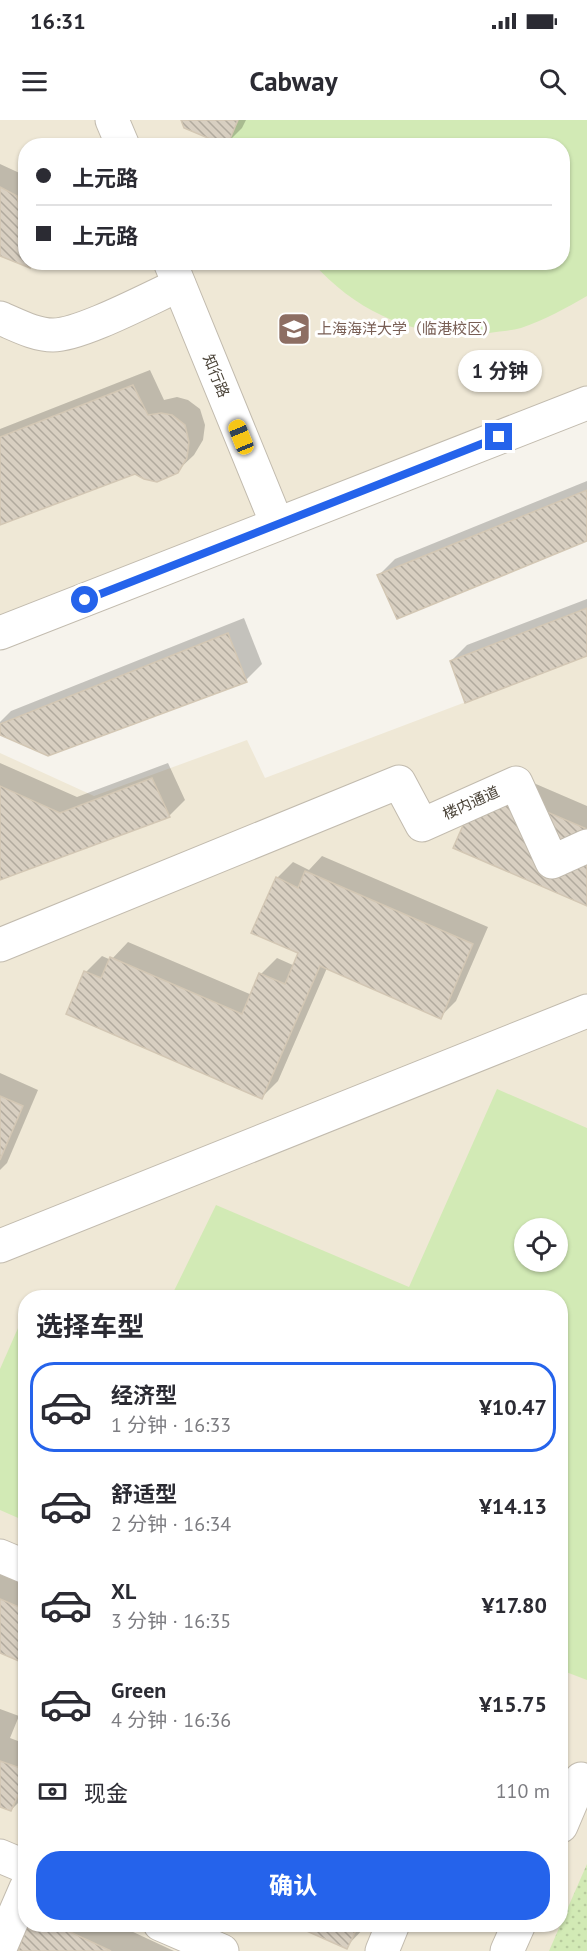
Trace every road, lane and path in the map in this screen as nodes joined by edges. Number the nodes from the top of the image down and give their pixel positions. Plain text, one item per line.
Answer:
1 (112, 120) edge
2 (120, 138) edge
3 (174, 274) edge
4 (0, 318) edge
5 (587, 403) edge
6 (277, 524) junction
7 (0, 633) edge
8 (587, 846) edge
9 (0, 945) edge
10 (587, 1011) edge
11 (0, 1246) edge
12 (0, 1556) edge
13 (18, 1564) edge
14 (576, 1776) edge
15 (568, 1803) edge
16 (0, 1856) edge
17 (18, 1864) edge
18 (18, 1906) edge
19 (178, 1932) edge
20 (390, 1932) edge
21 (515, 1932) edge
22 (0, 1948) edge
23 (222, 1951) edge
24 (382, 1951) edge
25 (507, 1951) edge

1 - 2 street
3 - 4 street
3 - 6 street, 知行路
5 - 6 street
6 - 7 street
8 - 9 street, 楼内通道
10 - 11 street
12 - 13 street
14 - 15 street
16 - 17 street
18 - 22 street
19 - 23 street
20 - 24 street
21 - 25 street

